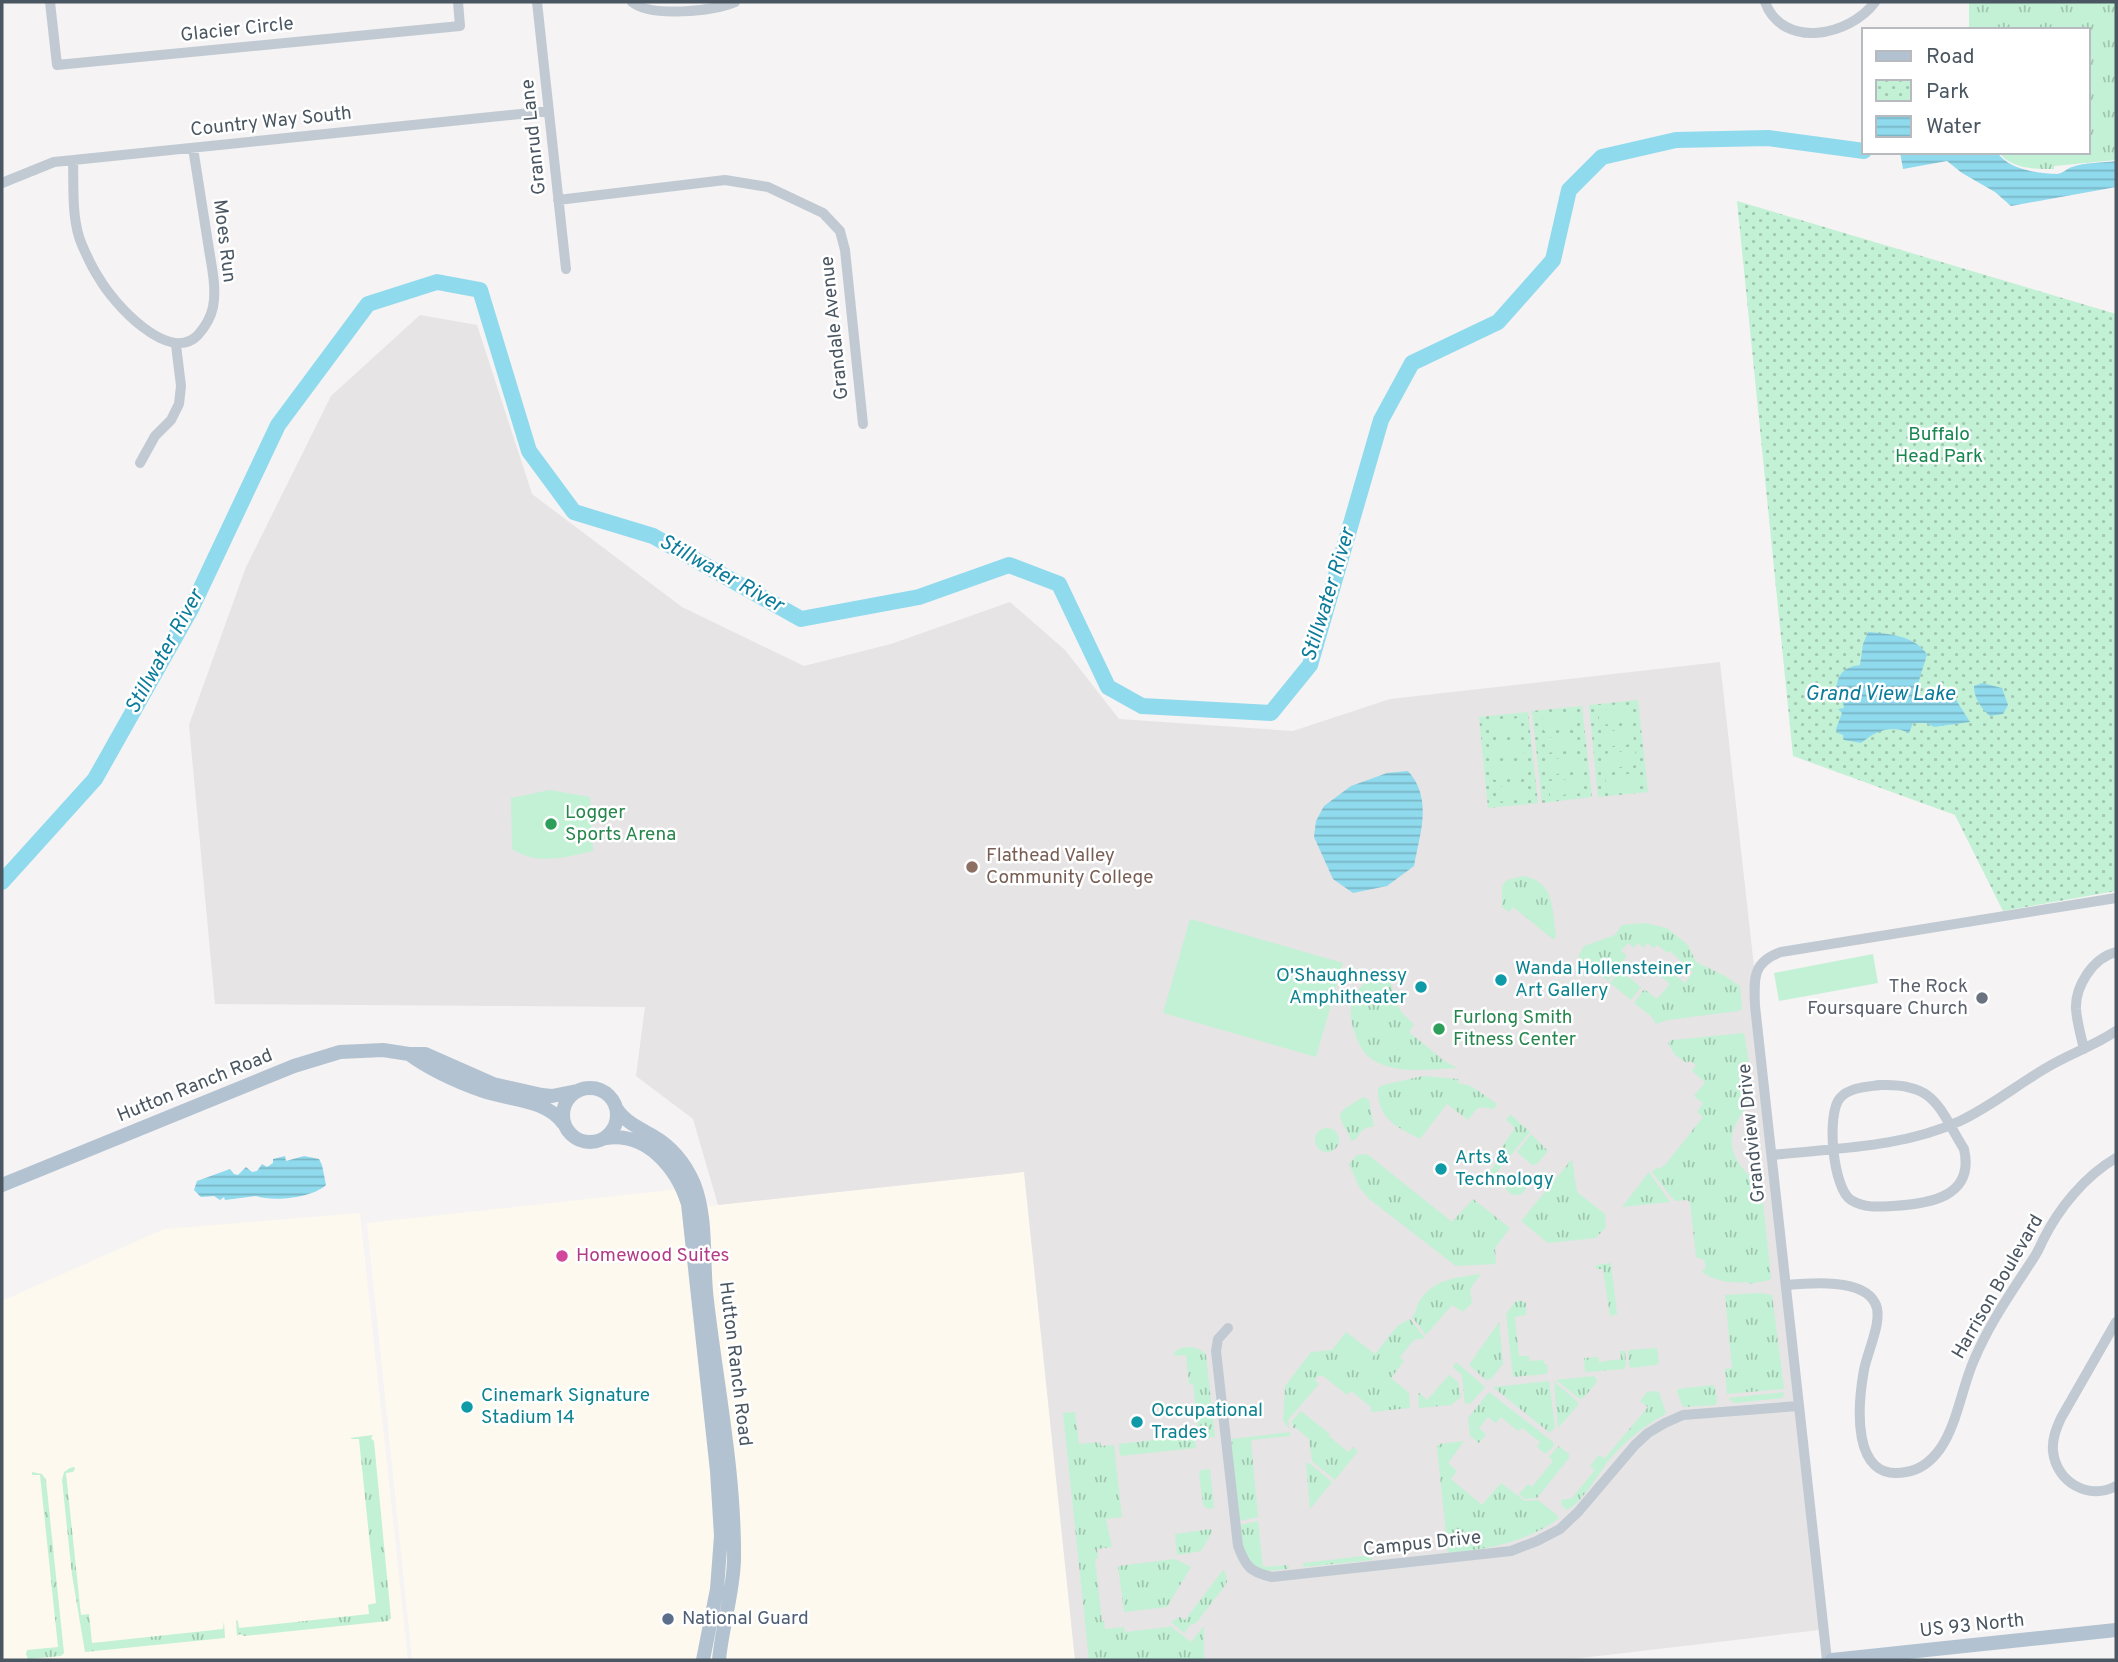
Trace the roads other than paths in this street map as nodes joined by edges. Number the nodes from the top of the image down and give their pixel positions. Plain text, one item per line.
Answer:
1 (50, 2) edge
2 (458, 2) edge
3 (537, 2) edge
4 (632, 2) edge
5 (735, 2) edge
6 (1765, 2) edge
7 (1875, 2) edge
8 (549, 111) junction
9 (194, 148) junction
10 (73, 160) junction
11 (2, 183) edge
12 (558, 200) junction
13 (566, 269) dead end
14 (176, 345) junction
15 (863, 424) dead end
16 (140, 463) dead end
17 (2116, 898) edge
18 (2116, 952) edge
19 (2116, 1031) edge
20 (2084, 1049) junction
21 (409, 1054) junction
22 (577, 1091) junction
23 (616, 1108) junction
24 (563, 1123) junction
25 (1949, 1126) junction
26 (606, 1138) junction
27 (1835, 1148) junction
28 (1772, 1154) junction
29 (2116, 1158) edge
30 (2, 1185) edge
31 (1786, 1285) junction
32 (2116, 1322) edge
33 (1228, 1328) dead end
34 (1798, 1406) junction
35 (2116, 1486) edge
36 (2116, 1630) edge
37 (702, 1660) edge
38 (719, 1660) edge
39 (1830, 1660) edge

1 - 2 street, Glacier Circle
3 - 8 street, Granrud Lane
4 - 5 street
6 - 7 street
8 - 9 street, Country Way South
8 - 12 street, Granrud Lane
9 - 10 street, Country Way South
9 - 14 street, Moes Run
10 - 11 street, Country Way South
10 - 14 street
12 - 13 street, Granrud Lane
12 - 15 street, Grandale Avenue
14 - 16 street
17 - 28 street, Grandview Drive
18 - 20 street
19 - 20 street
20 - 25 street
21 - 22 main road, Hutton Ranch Road
21 - 24 main road, Hutton Ranch Road
21 - 30 main road, Hutton Ranch Road
22 - 23 main road
22 - 24 main road
23 - 26 main road
23 - 38 main road, Hutton Ranch Road
24 - 26 main road
25 - 27 street
25 - 27 street
25 - 27 street
26 - 37 main road, Hutton Ranch Road
27 - 28 street
28 - 31 street, Grandview Drive
29 - 31 street, Harrison Boulevard
31 - 34 street, Grandview Drive
32 - 35 street
33 - 34 street, Campus Drive
34 - 39 street, Grandview Drive
36 - 39 main road, US 93 North

